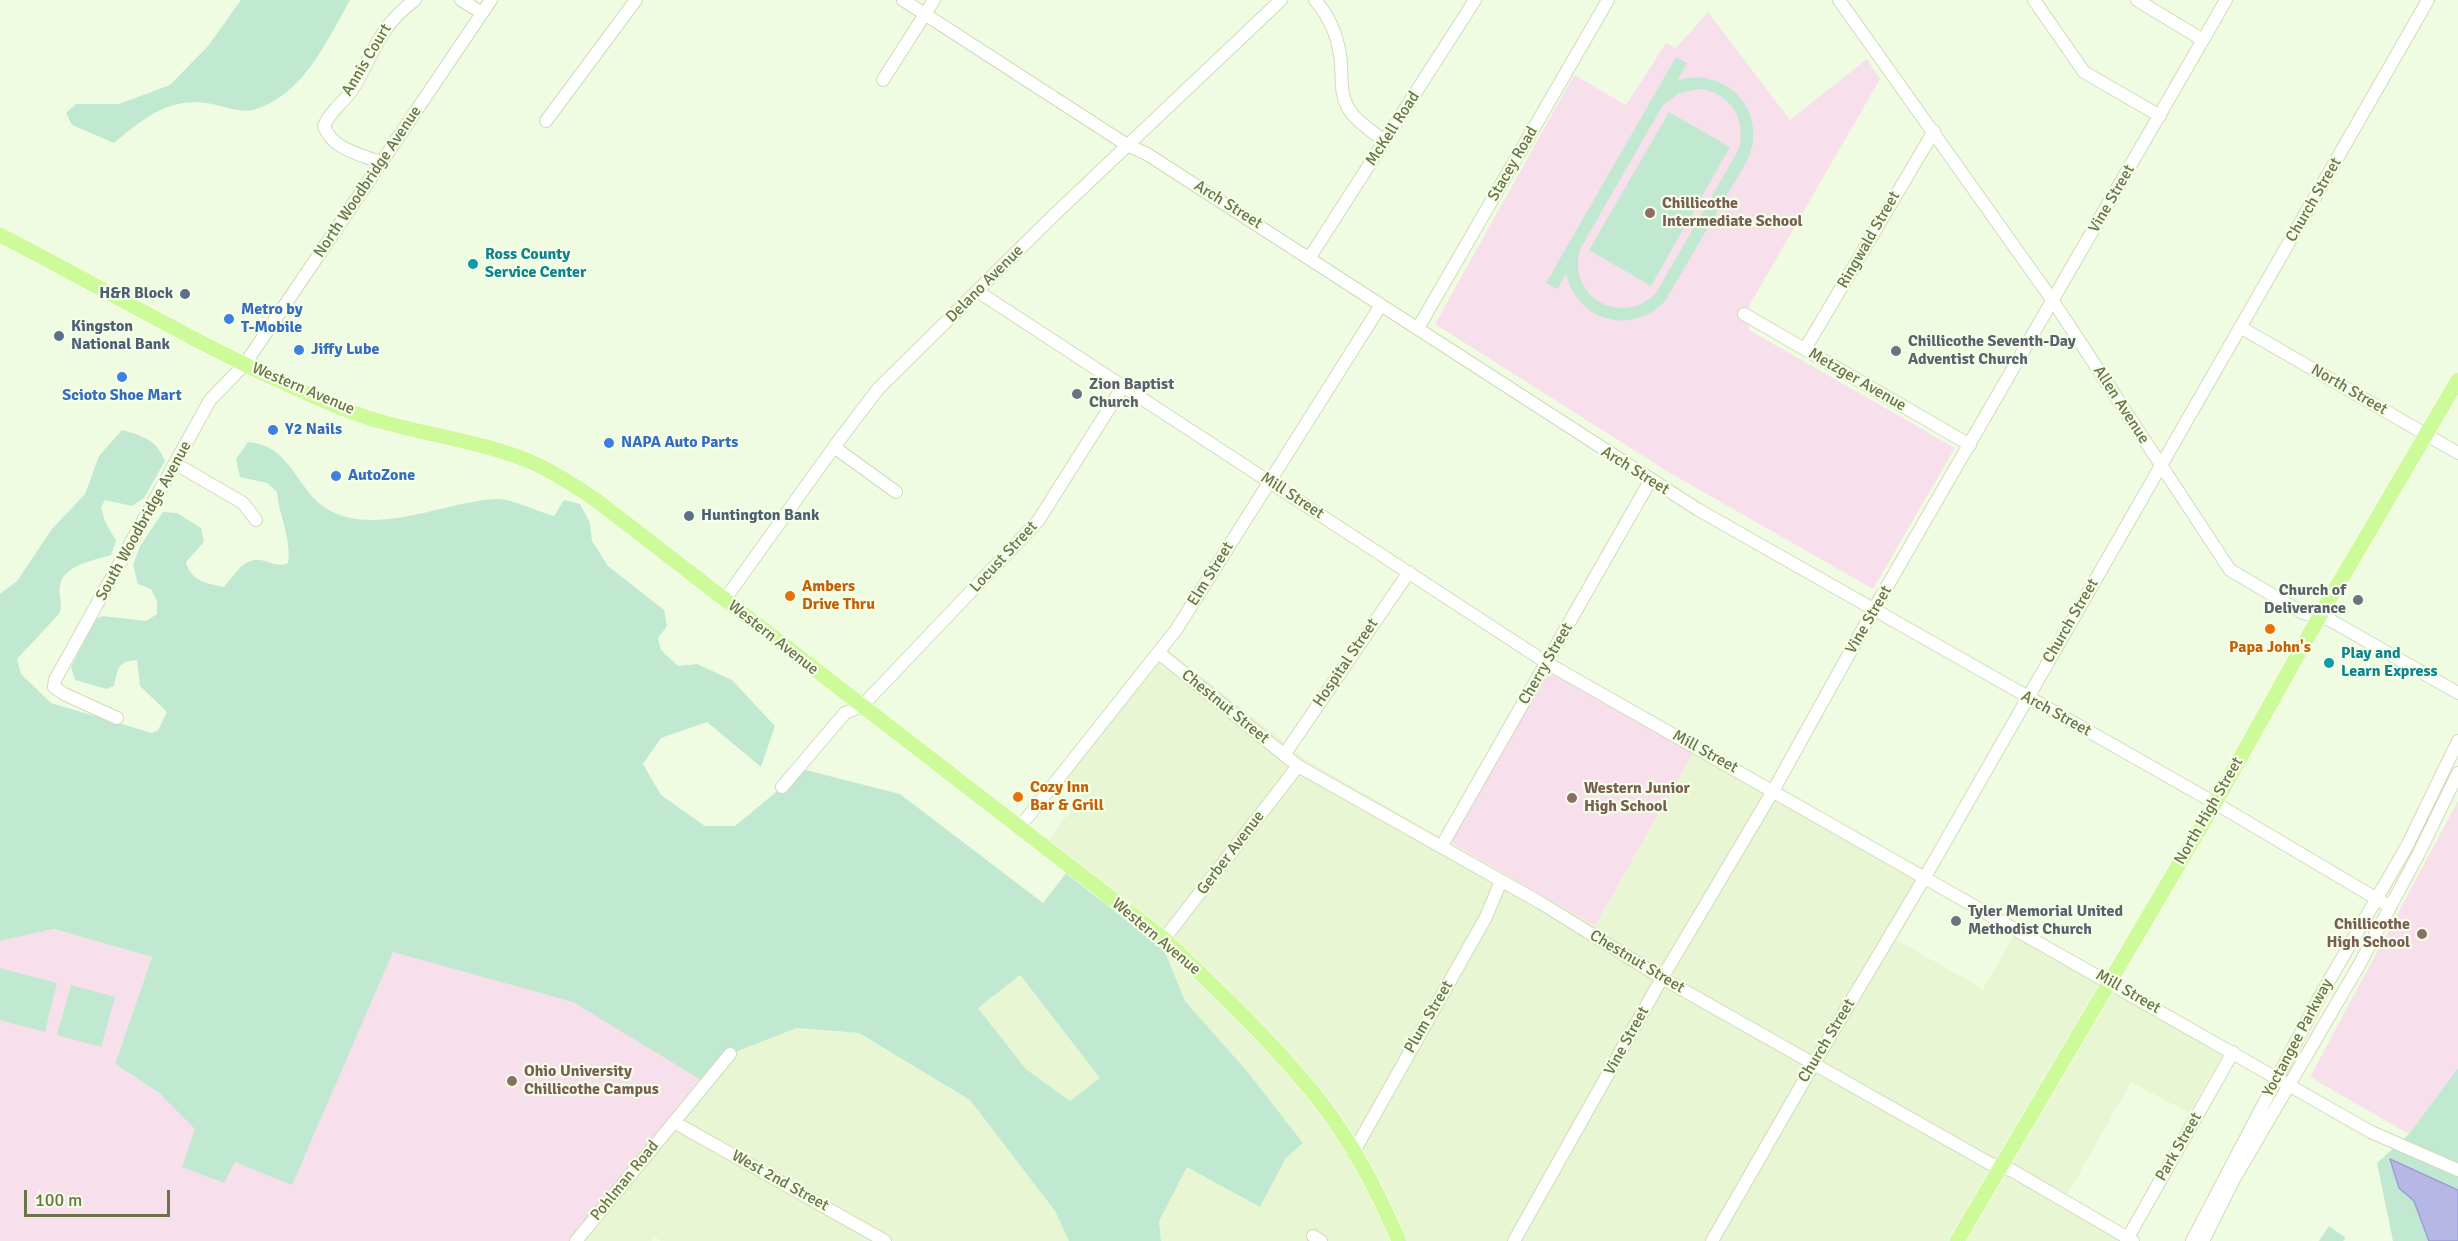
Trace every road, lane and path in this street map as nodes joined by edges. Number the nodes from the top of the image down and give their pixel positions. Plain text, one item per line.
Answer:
1 (414, 0) edge
2 (461, 0) edge
3 (491, 0) edge
4 (636, 0) edge
5 (903, 0) edge
6 (934, 0) edge
7 (1281, 0) edge
8 (1315, 0) edge
9 (1475, 0) edge
10 (1608, 0) edge
11 (1839, 0) edge
12 (2034, 0) edge
13 (2137, 0) edge
14 (2226, 0) edge
15 (2428, 0) edge
16 (482, 13) junction
17 (925, 14) junction
18 (2203, 40) junction
19 (883, 80) dead end
20 (2160, 116) junction
21 (546, 121) dead end
22 (1934, 131) junction
23 (1384, 141) junction
24 (1127, 145) junction
25 (380, 162) junction
26 (0, 236) edge
27 (1310, 257) junction
28 (977, 291) junction
29 (2053, 301) junction
30 (1381, 305) junction
31 (1744, 314) dead end
32 (2240, 327) junction
33 (1418, 328) junction
34 (1805, 349) junction
35 (245, 364) junction
36 (2458, 380) edge
37 (1122, 388) junction
38 (2427, 434) junction
39 (1970, 445) junction
40 (834, 447) junction
41 (2458, 453) edge
42 (176, 464) junction
43 (2160, 466) junction
44 (1650, 481) junction
45 (1270, 482) junction
46 (896, 492) dead end
47 (256, 520) dead end
48 (1409, 572) junction
49 (725, 599) junction
50 (1874, 609) junction
51 (2319, 617) junction
52 (1159, 653) junction
53 (1547, 663) junction
54 (2458, 693) edge
55 (2027, 699) junction
56 (862, 706) junction
57 (117, 718) dead end
58 (2458, 741) edge
59 (1284, 755) junction
60 (1298, 766) junction
61 (2458, 773) edge
62 (782, 786) dead end
63 (1773, 791) junction
64 (2215, 803) junction
65 (1019, 828) junction
66 (1441, 847) junction
67 (1925, 877) junction
68 (1501, 880) junction
69 (2376, 898) junction
70 (2389, 906) junction
71 (1164, 939) junction
72 (1662, 978) junction
73 (2109, 981) junction
74 (2233, 1052) junction
75 (730, 1054) dead end
76 (1813, 1065) junction
77 (2277, 1078) junction
78 (2291, 1086) junction
79 (674, 1122) junction
80 (1353, 1153) junction
81 (2000, 1167) junction
82 (2458, 1170) edge
83 (2129, 1240) edge
84 (576, 1241) edge
85 (885, 1241) edge
86 (1399, 1241) edge
87 (1514, 1241) edge
88 (1712, 1241) edge
89 (1957, 1241) edge
90 (2192, 1241) edge
91 (2203, 1241) edge

1 - 25 street, Annis Court
2 - 16 street
3 - 16 street, North Woodbridge Avenue
4 - 21 street
5 - 17 street, Arch Street
6 - 17 street
7 - 24 street, Delano Avenue
8 - 23 street
9 - 23 street, McKell Road
10 - 33 street, Stacey Road
11 - 22 street, Allen Avenue
12 - 20 street
13 - 18 street
14 - 18 street, Vine Street
15 - 32 street, Church Street
16 - 25 street, North Woodbridge Avenue
17 - 19 street
17 - 24 street, Arch Street
18 - 20 street, Vine Street
20 - 29 street, Vine Street
22 - 29 street, Allen Avenue
22 - 34 street, Ringwald Street
23 - 27 street, McKell Road
24 - 27 street, Arch Street
24 - 28 street, Delano Avenue
25 - 35 street, North Woodbridge Avenue
26 - 35 main road, Western Avenue
27 - 30 street, Arch Street
28 - 37 street, Mill Street
28 - 40 street, Delano Avenue
29 - 39 street, Vine Street
29 - 43 street, Allen Avenue
30 - 33 street, Arch Street
30 - 45 street, Elm Street
31 - 34 street, Metzger Avenue
32 - 38 street, North Street
32 - 43 street, Church Street
33 - 44 street, Arch Street
34 - 39 street, Metzger Avenue
35 - 42 street, South Woodbridge Avenue
35 - 49 main road, Western Avenue
36 - 38 main road, North High Street
37 - 45 street, Mill Street
37 - 56 street, Locust Street
38 - 41 street, North Street
38 - 51 main road, North High Street
39 - 50 street, Vine Street
40 - 46 street
40 - 49 street, Delano Avenue
42 - 47 street
42 - 57 street, South Woodbridge Avenue
43 - 51 street, Allen Avenue
43 - 55 street, Church Street
44 - 50 street, Arch Street
44 - 53 street, Cherry Street
45 - 48 street, Mill Street
45 - 52 street, Elm Street
48 - 53 street, Mill Street
48 - 59 street, Hospital Street
49 - 56 main road, Western Avenue
50 - 55 street, Arch Street
50 - 63 street, Vine Street
51 - 54 street, Allen Avenue
51 - 64 main road, North High Street
52 - 59 street, Chestnut Street
52 - 65 street, Elm Street
53 - 63 street, Mill Street
53 - 66 street, Cherry Street
55 - 64 street, Arch Street
55 - 67 street, Church Street
56 - 62 street, Locust Street
56 - 65 main road, Western Avenue
58 - 69 street, Yoctangee Parkway
59 - 60 street, Chestnut Street
60 - 66 street, Chestnut Street
60 - 71 street, Gerber Avenue
61 - 70 street, Yoctangee Parkway
63 - 67 street, Mill Street
63 - 72 street, Vine Street
64 - 69 street, Arch Street
64 - 73 main road, North High Street
65 - 71 main road, Western Avenue
66 - 68 street, Chestnut Street
67 - 73 street, Mill Street
67 - 76 street, Church Street
68 - 72 street, Chestnut Street
68 - 80 street, Plum Street
69 - 70 street, Arch Street
69 - 77 street, Yoctangee Parkway
70 - 78 street, Yoctangee Parkway
71 - 80 main road, Western Avenue
72 - 76 street, Chestnut Street
72 - 87 street, Vine Street
73 - 74 street, Mill Street
73 - 81 main road, North High Street
74 - 77 street, Mill Street
74 - 83 street, Park Street
75 - 79 street, Pohlman Road
76 - 81 street, Chestnut Street
76 - 88 street, Church Street
77 - 78 street, Mill Street
77 - 90 street, Yoctangee Parkway
78 - 82 street, Mill Street
78 - 91 street, Yoctangee Parkway
79 - 84 street, Pohlman Road
79 - 85 street, West 2nd Street
80 - 86 main road, Western Avenue
81 - 83 street, Chestnut Street
81 - 89 main road, North High Street

